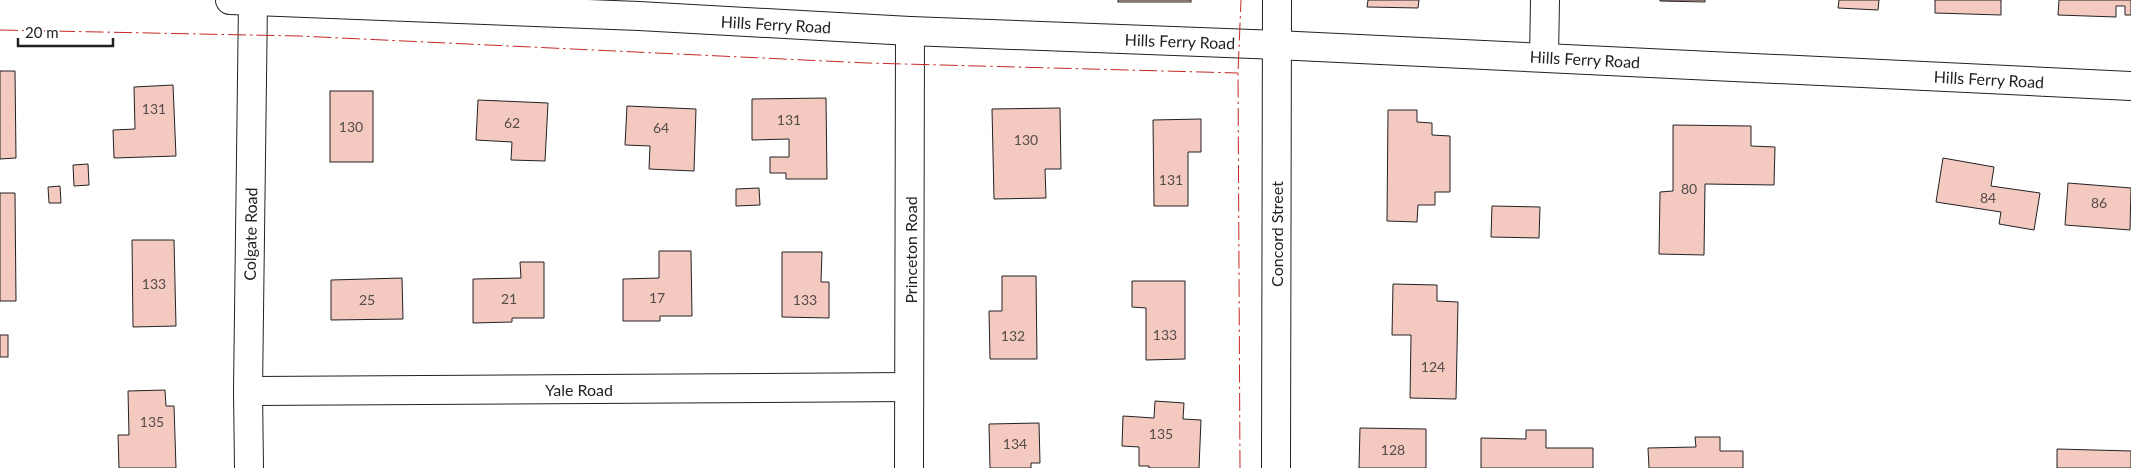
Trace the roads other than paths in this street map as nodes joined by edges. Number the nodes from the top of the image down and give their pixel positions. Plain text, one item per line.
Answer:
1 (242, 0) edge
2 (1277, 0) edge
3 (1544, 0) edge
4 (639, 8) edge
5 (910, 31) junction
6 (1276, 45) junction
7 (1544, 57) junction
8 (2131, 86) edge
9 (910, 387) junction
10 (248, 391) junction
11 (249, 468) edge
12 (909, 468) edge
13 (1276, 468) edge

1 - 4 street, Hills Ferry Road
1 - 10 street, Colgate Road
2 - 6 street, Concord Street
3 - 7 street
4 - 5 street, Hills Ferry Road
5 - 6 street, Hills Ferry Road
5 - 9 street, Princeton Road
6 - 7 street, Hills Ferry Road
6 - 13 street, Concord Street
7 - 8 street, Hills Ferry Road
9 - 10 street, Yale Road
9 - 12 street, Princeton Road
10 - 11 street, Colgate Road

